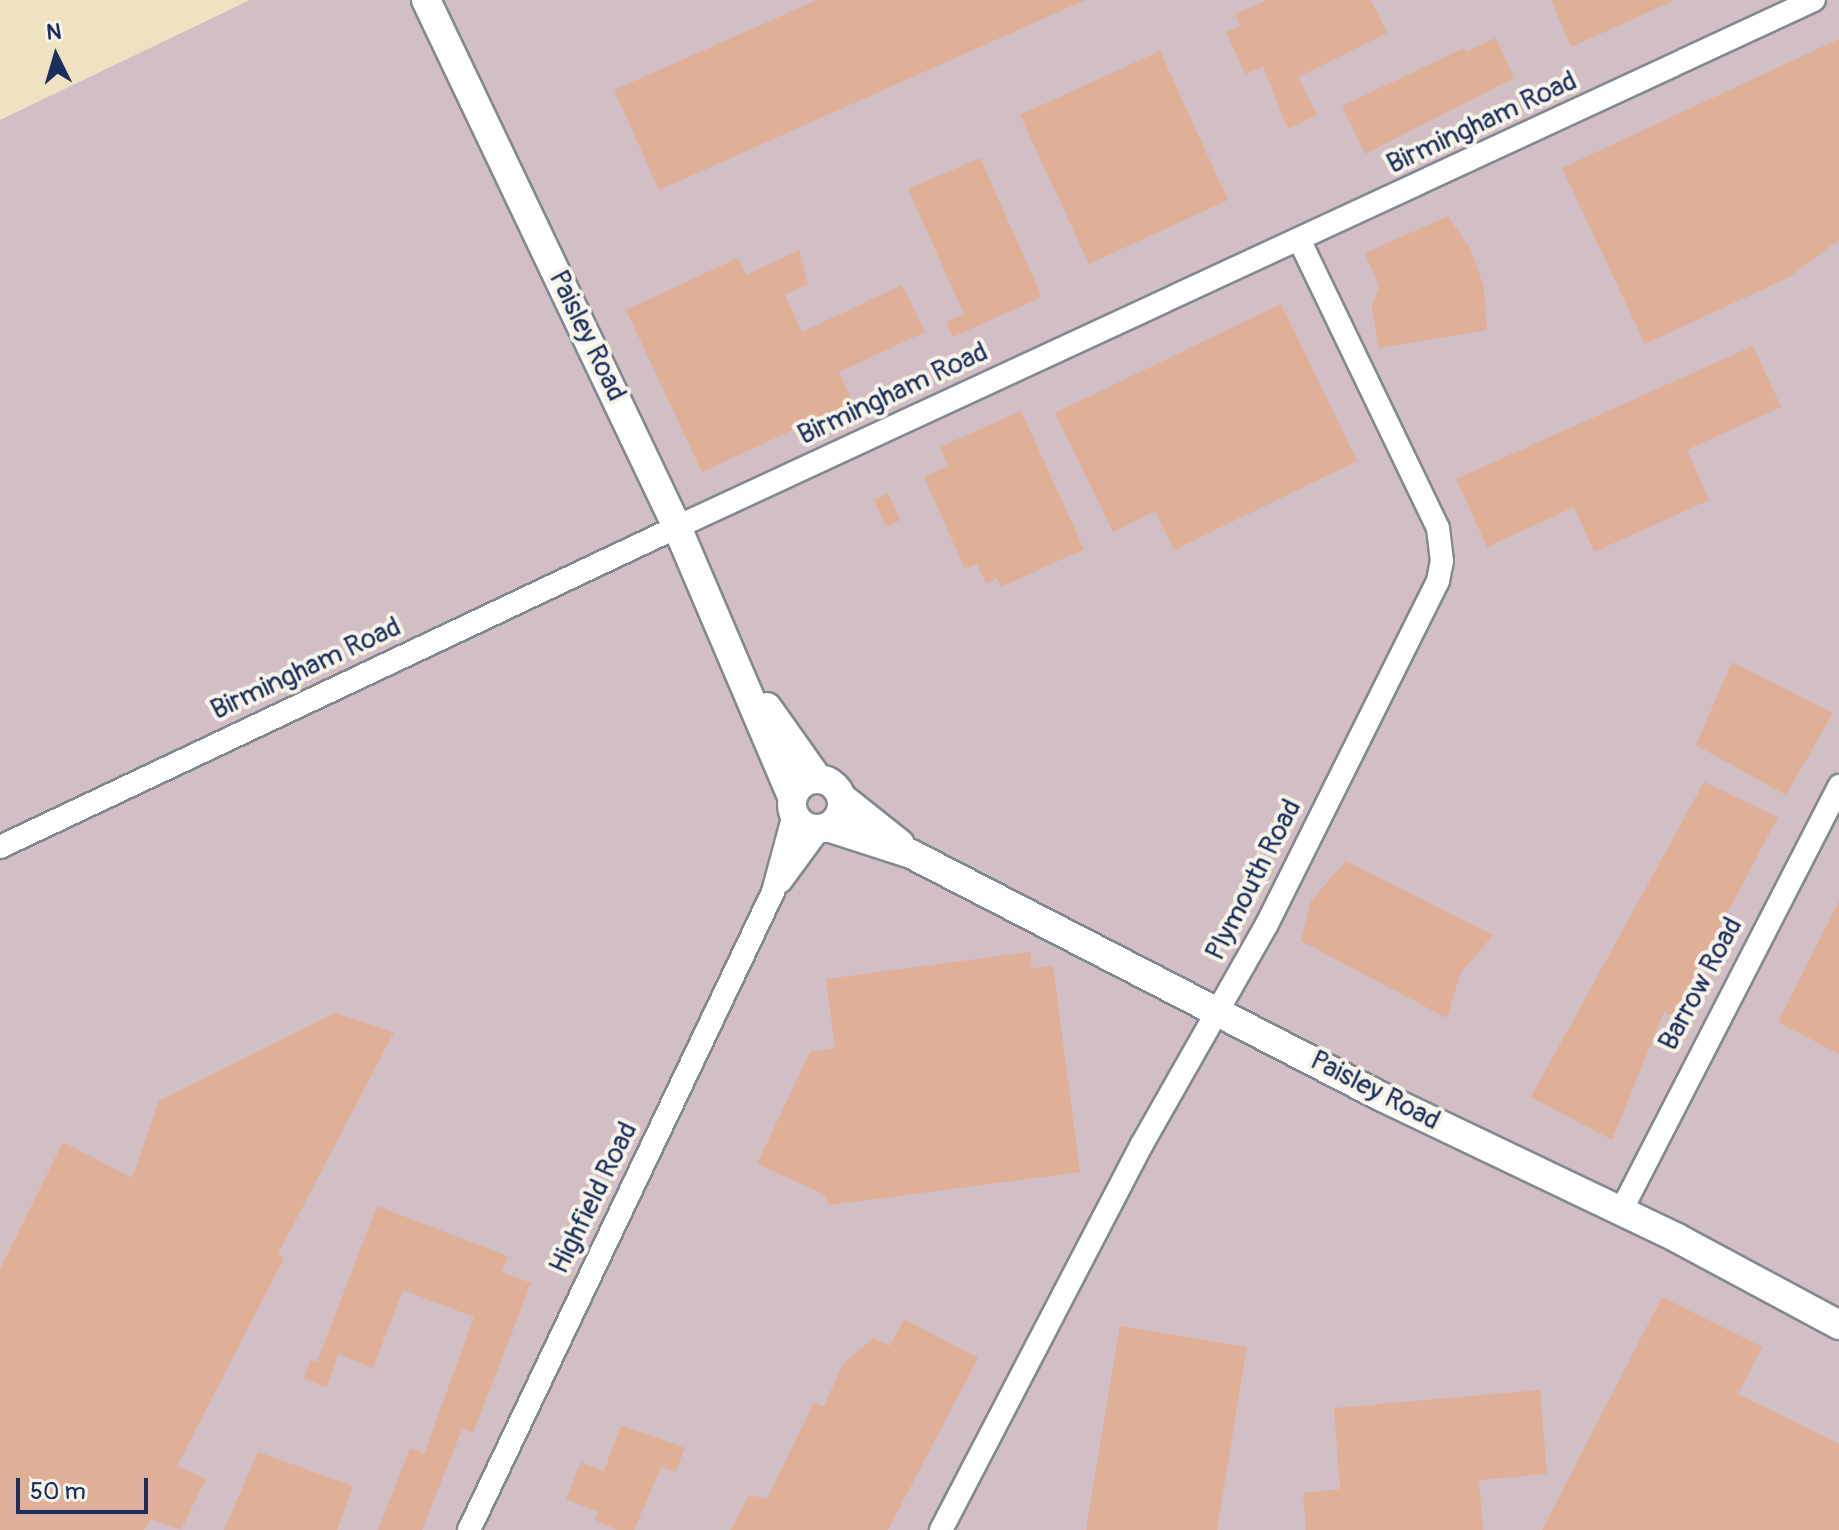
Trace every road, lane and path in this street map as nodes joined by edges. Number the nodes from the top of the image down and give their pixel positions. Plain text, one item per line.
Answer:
1 (426, 0) edge
2 (1814, 0) edge
3 (1300, 241) junction
4 (677, 527) junction
5 (743, 674) junction
6 (818, 779) junction
7 (1839, 786) edge
8 (841, 797) junction
9 (793, 806) junction
10 (823, 828) junction
11 (0, 847) edge
12 (911, 854) junction
13 (773, 892) junction
14 (1221, 1010) junction
15 (1621, 1211) junction
16 (1839, 1325) edge
17 (469, 1530) edge
18 (941, 1530) edge

1 - 4 main road, Paisley Road
2 - 3 street, Birmingham Road
3 - 4 street, Birmingham Road
3 - 14 street, Plymouth Road
4 - 5 main road, Paisley Road
4 - 11 street, Birmingham Road
5 - 6 main road, Paisley Road
5 - 9 main road, Paisley Road
6 - 8 main road
6 - 9 main road
7 - 15 street, Barrow Road
8 - 10 main road
8 - 12 main road, Paisley Road
9 - 10 main road
9 - 13 street, Highfield Road
10 - 12 main road, Paisley Road
10 - 13 street, Highfield Road
12 - 14 main road, Paisley Road
13 - 17 street, Highfield Road
14 - 15 main road, Paisley Road
14 - 18 street, Plymouth Road
15 - 16 main road, Paisley Road

